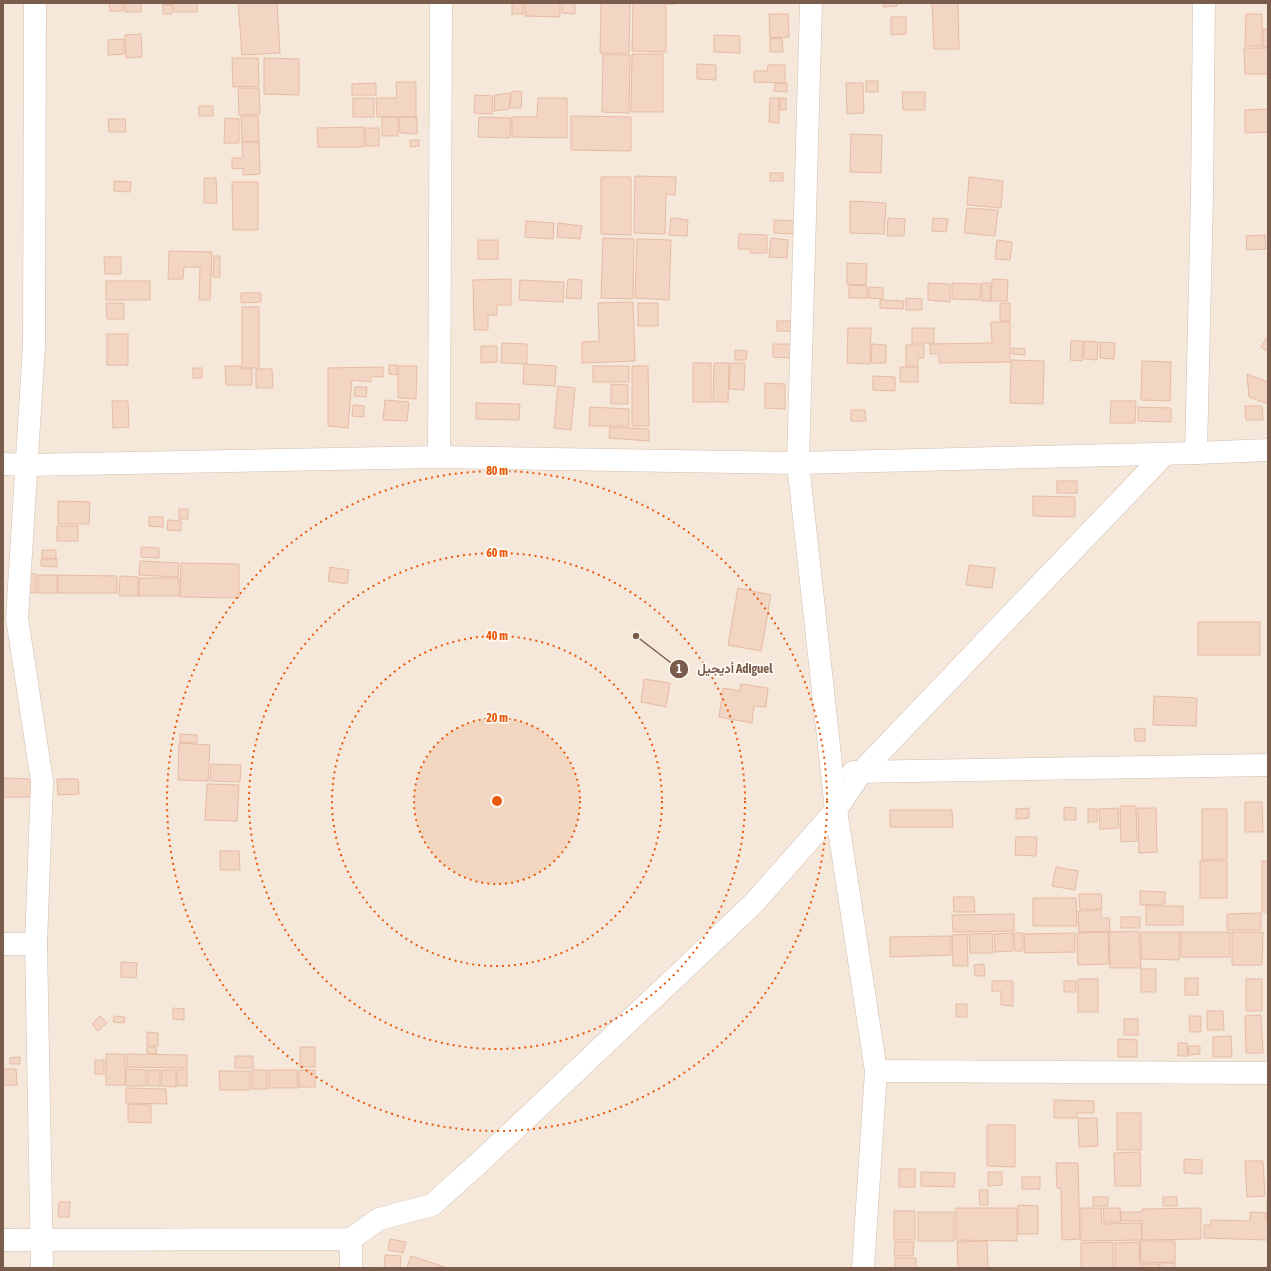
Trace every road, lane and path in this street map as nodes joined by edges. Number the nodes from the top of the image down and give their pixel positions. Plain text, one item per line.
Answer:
1 (35, 3) edge
2 (441, 3) edge
3 (811, 3) edge
4 (1204, 3) edge
5 (1268, 450) edge
6 (1196, 453) junction
7 (1165, 454) junction
8 (439, 456) junction
9 (798, 463) junction
10 (3, 464) edge
11 (27, 465) junction
12 (10, 618) edge
13 (1268, 765) edge
14 (862, 771) junction
15 (832, 773) junction
16 (836, 810) junction
17 (3, 944) edge
18 (36, 944) junction
19 (876, 1072) junction
20 (1268, 1073) edge
21 (351, 1239) junction
22 (3, 1240) edge
23 (42, 1240) junction
24 (42, 1268) edge
25 (351, 1268) edge
26 (864, 1268) edge

1 - 11 street
2 - 8 street
3 - 9 street
4 - 6 street
5 - 6 street
6 - 7 street
7 - 9 street
7 - 14 street
8 - 9 street
8 - 11 street
9 - 15 street
10 - 11 street
11 - 12 street
12 - 18 street
13 - 14 street
14 - 15 street
14 - 16 street
15 - 16 street
16 - 19 street
16 - 21 street
17 - 18 street
18 - 23 street
19 - 20 street
19 - 26 street
21 - 23 street
21 - 25 street
22 - 23 street
23 - 24 street

